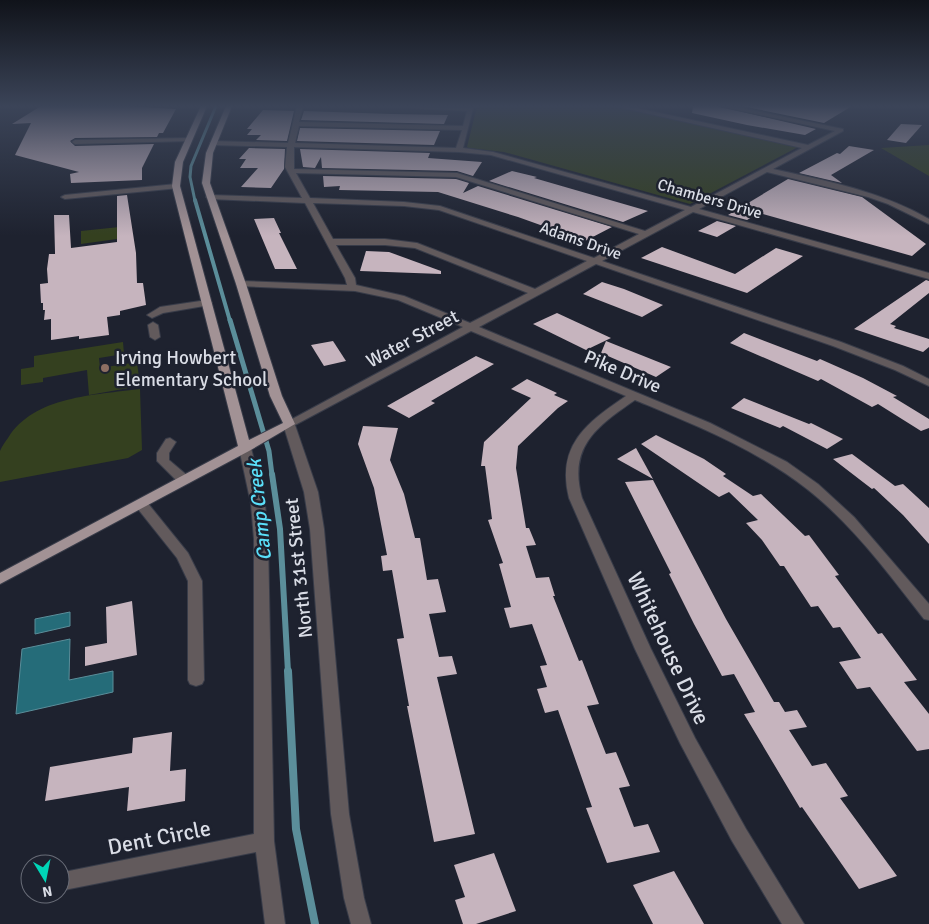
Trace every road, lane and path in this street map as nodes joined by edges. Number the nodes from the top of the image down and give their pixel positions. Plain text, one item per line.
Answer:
1 (184, 149) edge
2 (211, 149) edge
3 (290, 149) edge
4 (434, 149) edge
5 (804, 149) edge
6 (458, 150) joint
7 (766, 170) junction
8 (291, 171) junction
9 (176, 186) junction
10 (65, 197) dead end
11 (210, 197) junction
12 (306, 200) junction
13 (693, 209) junction
14 (929, 222) edge
15 (647, 234) junction
16 (331, 242) junction
17 (596, 261) junction
18 (929, 276) edge
19 (240, 284) junction
20 (352, 287) junction
21 (536, 293) junction
22 (207, 304) junction
23 (471, 327) junction
24 (155, 337) dead end
25 (929, 383) edge
26 (634, 396) junction
27 (289, 424) junction
28 (170, 442) dead end
29 (246, 448) junction
30 (184, 480) junction
31 (141, 504) junction
32 (0, 579) edge
33 (929, 615) edge
34 (196, 680) dead end
35 (264, 840) junction
36 (70, 880) edge
37 (275, 924) edge
38 (361, 924) edge
39 (794, 924) edge

1 - 9 main road, North 31st Street
2 - 11 main road, North 31st Street
3 - 8 street
4 - 6 street, Chambers Drive
5 - 7 street, Water Street
6 - 13 street, Chambers Drive
7 - 13 street, Water Street
7 - 14 street
8 - 12 street
8 - 15 street
9 - 10 street
9 - 22 main road, North 31st Street
11 - 12 street, Adams Drive
11 - 19 main road, North 31st Street
12 - 16 street
12 - 17 street, Adams Drive
13 - 15 street, Water Street
13 - 18 street, Chambers Drive
15 - 17 street, Water Street
16 - 20 street
16 - 21 street
17 - 21 street, Water Street
17 - 25 street, Adams Drive
19 - 20 street, Pike Drive
19 - 27 main road, North 31st Street
20 - 23 street, Pike Drive
21 - 23 street, Water Street
22 - 24 street
22 - 29 main road, North 31st Street
23 - 26 street, Pike Drive
23 - 27 street, Water Street
26 - 33 street, Pike Drive
26 - 39 street, Whitehouse Drive
27 - 29 main road, Water Street
27 - 38 street, North 31st Street
28 - 30 street
29 - 30 main road, Water Street
29 - 35 street, North 31st Street
30 - 31 main road, Water Street
31 - 32 main road, Water Street
31 - 34 street
35 - 36 street, Dent Circle
35 - 37 street, North 31st Street

